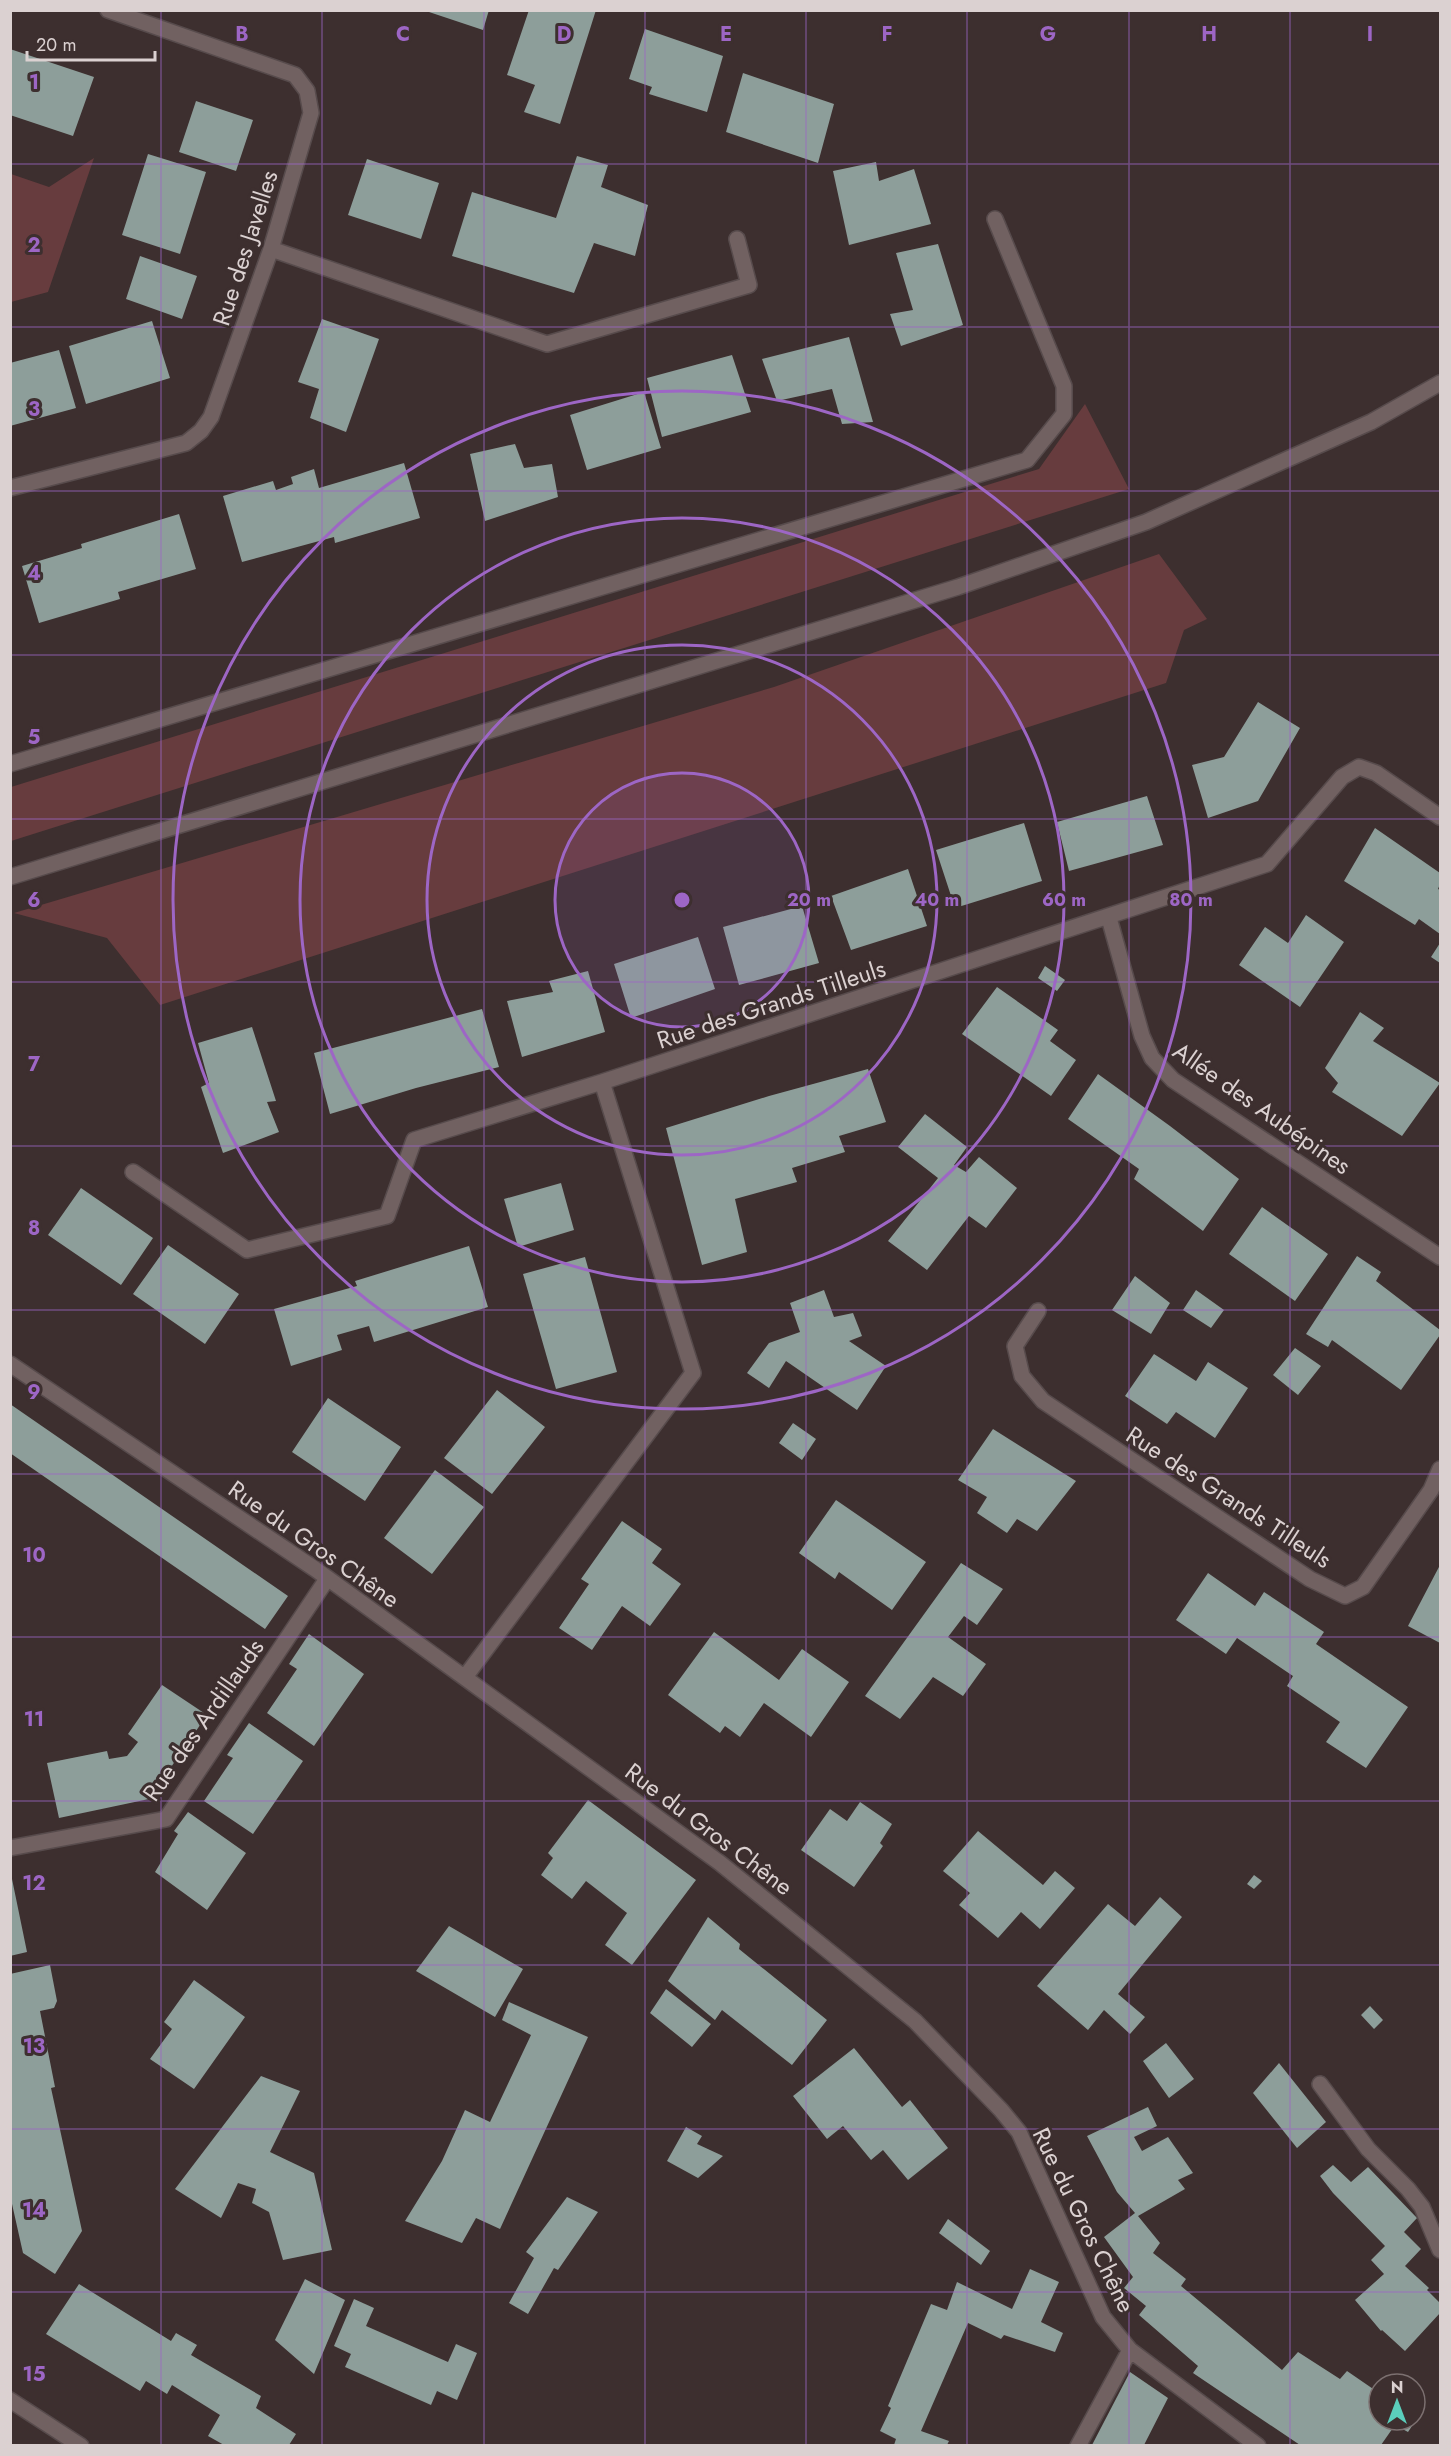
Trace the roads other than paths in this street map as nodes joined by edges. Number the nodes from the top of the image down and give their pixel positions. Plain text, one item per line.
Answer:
1 (108, 10) edge
2 (995, 219) dead end
3 (737, 239) dead end
4 (271, 249) junction
5 (1440, 383) edge
6 (10, 488) edge
7 (10, 765) edge
8 (1440, 817) edge
9 (10, 877) edge
10 (1108, 918) junction
11 (602, 1083) junction
12 (133, 1172) dead end
13 (1440, 1257) edge
14 (1038, 1311) dead end
15 (10, 1364) edge
16 (1440, 1469) edge
17 (327, 1579) junction
18 (465, 1677) junction
19 (10, 1848) edge
20 (1320, 2084) dead end
21 (1440, 2250) edge
22 (1130, 2350) junction
23 (10, 2400) edge
24 (81, 2445) edge
25 (1078, 2445) edge
26 (1258, 2445) edge

1 - 4 street, Rue des Javelles
2 - 7 street
3 - 4 street
4 - 6 street, Rue des Javelles
5 - 9 street
8 - 10 street, Rue des Grands Tilleuls
10 - 11 street, Rue des Grands Tilleuls
10 - 13 street, Allée des Aubépines
11 - 12 street, Rue des Grands Tilleuls
11 - 18 street
14 - 16 street, Rue des Grands Tilleuls
15 - 17 street, Rue du Gros Chêne
17 - 18 street, Rue du Gros Chêne
17 - 19 street, Rue des Ardillauds
18 - 22 street, Rue du Gros Chêne
20 - 21 street
22 - 25 street
22 - 26 street, Rue du Gros Chêne
23 - 24 street

